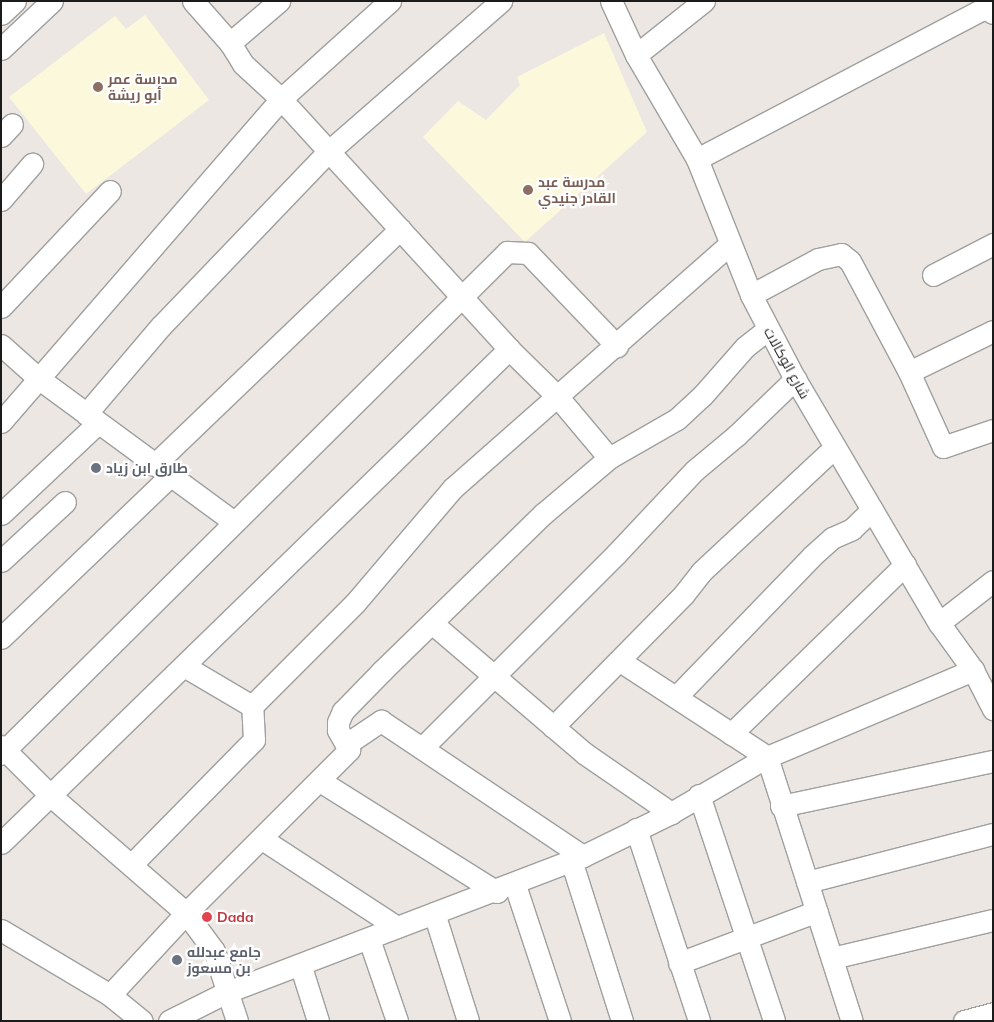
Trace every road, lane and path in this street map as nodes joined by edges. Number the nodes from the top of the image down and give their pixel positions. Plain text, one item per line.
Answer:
1 (15, 1) edge
2 (52, 1) edge
3 (193, 1) edge
4 (390, 1) edge
5 (501, 1) edge
6 (611, 1) edge
7 (704, 1) edge
8 (269, 5) edge
9 (986, 8) edge
10 (1, 14) edge
11 (230, 43) junction
12 (1, 49) edge
13 (636, 55) junction
14 (281, 99) junction
15 (328, 152) junction
16 (697, 159) junction
17 (32, 164) dead end
18 (110, 191) dead end
19 (1, 200) edge
20 (400, 229) junction
21 (730, 244) junction
22 (993, 244) edge
23 (933, 275) dead end
24 (751, 294) junction
25 (462, 296) junction
26 (1, 307) edge
27 (768, 329) junction
28 (993, 331) edge
29 (1, 345) edge
30 (617, 346) junction
31 (509, 349) junction
32 (908, 372) junction
33 (38, 378) junction
34 (796, 379) junction
35 (557, 396) junction
36 (92, 419) junction
37 (1, 422) edge
38 (993, 430) edge
39 (835, 447) junction
40 (610, 458) junction
41 (162, 471) junction
42 (65, 502) dead end
43 (872, 510) junction
44 (1, 514) edge
45 (234, 522) junction
46 (1, 561) edge
47 (905, 565) junction
48 (993, 581) edge
49 (432, 623) junction
50 (939, 623) junction
51 (1, 638) edge
52 (620, 661) junction
53 (184, 666) junction
54 (973, 670) junction
55 (494, 676) junction
56 (676, 697) junction
57 (252, 706) junction
58 (993, 709) edge
59 (553, 727) junction
60 (731, 734) junction
61 (348, 743) junction
62 (423, 747) junction
63 (3, 750) edge
64 (767, 757) junction
65 (993, 761) edge
66 (320, 781) junction
67 (699, 795) junction
68 (51, 796) junction
69 (781, 806) junction
70 (672, 813) junction
71 (636, 829) junction
72 (993, 834) edge
73 (262, 838) junction
74 (1, 843) edge
75 (577, 858) junction
76 (132, 864) junction
77 (808, 882) junction
78 (506, 888) junction
79 (817, 911) junction
80 (186, 913) junction
81 (434, 913) junction
82 (993, 920) edge
83 (398, 927) junction
84 (1, 930) edge
85 (746, 938) junction
86 (369, 939) junction
87 (832, 958) junction
88 (679, 963) junction
89 (301, 967) junction
90 (226, 992) junction
91 (110, 995) junction
92 (993, 1013) edge
93 (142, 1021) edge
94 (169, 1021) edge
95 (236, 1021) edge
96 (318, 1021) edge
97 (397, 1021) edge
98 (468, 1021) edge
99 (560, 1021) edge
100 (622, 1021) edge
101 (698, 1021) edge
102 (774, 1021) edge
103 (852, 1021) edge
104 (964, 1021) edge

1 - 10 street
2 - 12 street
3 - 11 street
4 - 14 street
5 - 15 street
6 - 13 street, شارع الوكالات
7 - 13 street
8 - 11 street
9 - 16 street
11 - 14 street
13 - 16 street, شارع الوكالات
14 - 15 street
14 - 33 street
15 - 20 street
15 - 36 street
16 - 21 street, شارع الوكالات
17 - 19 street
18 - 26 street
20 - 25 street
20 - 41 street
21 - 24 street, شارع الوكالات
21 - 30 street
22 - 23 street
24 - 27 street, شارع الوكالات
24 - 32 street
25 - 30 street
25 - 31 street
25 - 45 street
27 - 34 street, شارع الوكالات
27 - 40 street
28 - 32 street
29 - 33 street
30 - 35 street
31 - 35 street
31 - 53 street
32 - 38 street
33 - 36 street
33 - 37 street
34 - 39 street, شارع الوكالات
34 - 55 street
35 - 40 street
35 - 57 street
36 - 41 street
36 - 44 street
39 - 43 street, شارع الوكالات
39 - 52 street
40 - 49 street
41 - 45 street
41 - 51 street
42 - 46 street
43 - 47 street, شارع الوكالات
43 - 56 street
45 - 63 street
47 - 50 street, شارع الوكالات
47 - 60 street
48 - 50 street
49 - 55 street
49 - 61 street
50 - 54 street, شارع الوكالات
52 - 56 street
52 - 59 street
53 - 57 street
53 - 68 street
54 - 58 street, شارع الوكالات
54 - 64 street
55 - 59 street
55 - 62 street
56 - 60 street
57 - 76 street
59 - 70 street
60 - 64 street
61 - 62 street
61 - 66 street
62 - 75 street
63 - 68 street
64 - 67 street
64 - 69 street
65 - 69 street
66 - 73 street
66 - 78 street
67 - 70 street
67 - 85 street
68 - 74 street
68 - 76 street
69 - 77 street
70 - 71 street
71 - 75 street
71 - 88 street
72 - 77 street
73 - 80 street
73 - 83 street
75 - 78 street
75 - 100 street
76 - 80 street
77 - 79 street
78 - 81 street
78 - 99 street
79 - 85 street
79 - 87 street
80 - 90 street
80 - 91 street
81 - 83 street
81 - 98 street
82 - 87 street
83 - 86 street
84 - 91 street
85 - 88 street
85 - 102 street
86 - 89 street
86 - 97 street
87 - 103 street
88 - 101 street
89 - 90 street
89 - 96 street
90 - 94 street
90 - 95 street
91 - 93 street
92 - 104 street

